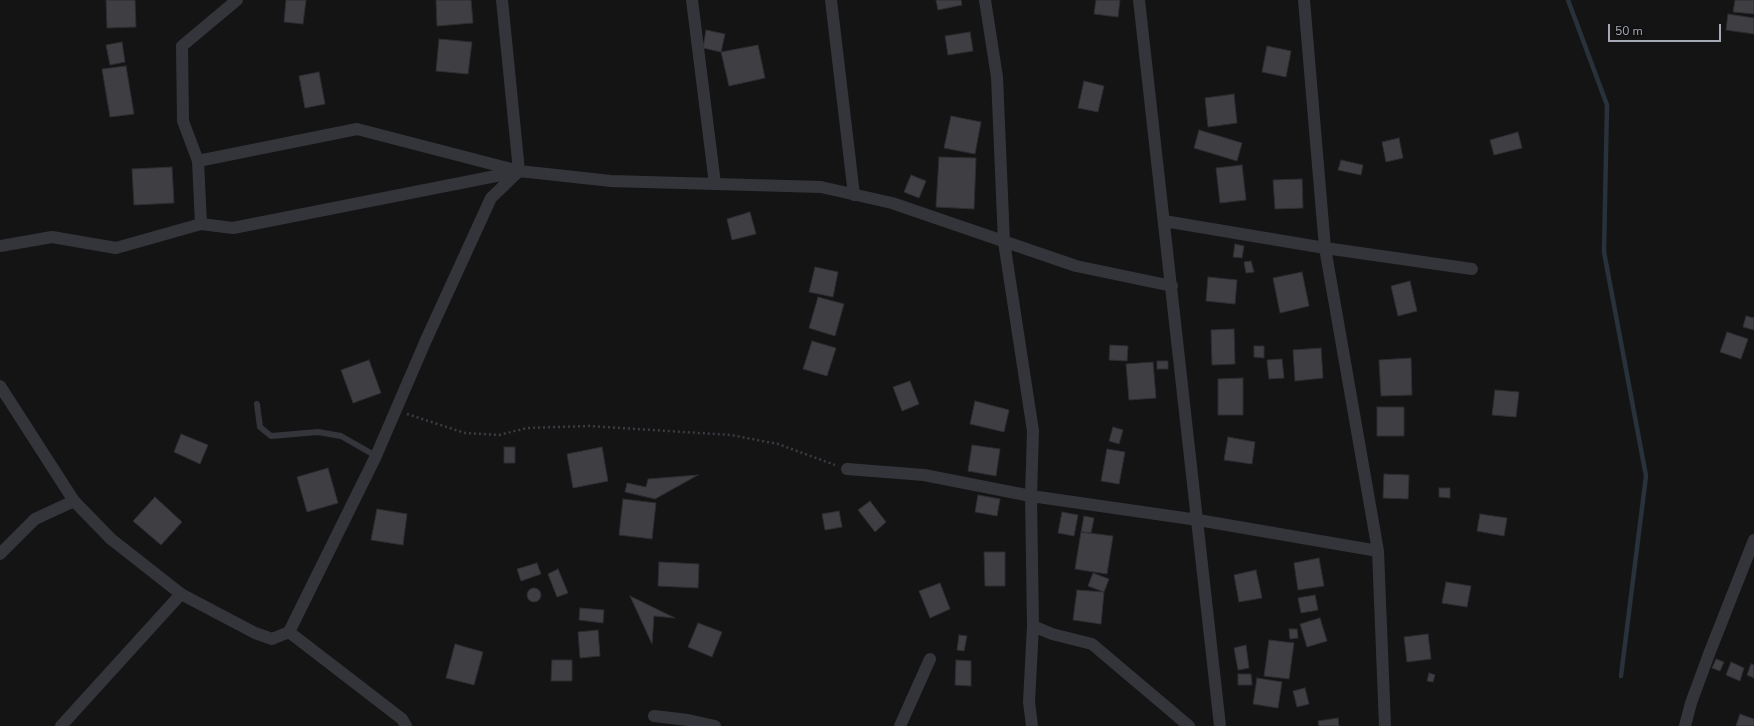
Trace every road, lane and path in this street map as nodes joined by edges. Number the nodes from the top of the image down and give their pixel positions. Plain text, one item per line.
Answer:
1 (237, 0) edge
2 (502, 0) edge
3 (692, 0) edge
4 (830, 0) edge
5 (985, 0) edge
6 (1139, 0) edge
7 (1304, 0) edge
8 (198, 161) junction
9 (519, 171) junction
10 (715, 184) junction
11 (854, 195) junction
12 (1164, 221) junction
13 (201, 224) junction
14 (1004, 242) junction
15 (0, 246) edge
16 (1325, 248) junction
17 (1472, 269) dead end
18 (1172, 286) junction
19 (0, 386) edge
20 (258, 404) dead end
21 (396, 410) junction
22 (376, 456) junction
23 (847, 469) joint
24 (1031, 496) junction
25 (74, 501) junction
26 (1198, 520) junction
27 (1754, 540) edge
28 (1378, 551) junction
29 (0, 554) edge
30 (181, 594) junction
31 (1033, 626) junction
32 (289, 632) junction
33 (930, 659) dead end
34 (654, 716) dead end
35 (61, 726) edge
36 (406, 726) edge
37 (715, 726) edge
38 (900, 726) edge
39 (1032, 726) edge
40 (1189, 726) edge
41 (1220, 726) edge
42 (1385, 726) edge
43 (1685, 726) edge

1 - 8 street
2 - 9 street
3 - 10 street
4 - 11 street
5 - 14 street
6 - 12 street
7 - 16 street
8 - 9 street
8 - 13 street
9 - 10 street
9 - 13 street
9 - 21 street
10 - 11 street
11 - 14 street
12 - 16 street
12 - 18 street
13 - 15 street
14 - 18 street
14 - 24 street
16 - 17 street
16 - 28 street
18 - 26 street
19 - 25 street
20 - 22 lane
21 - 22 street
21 - 23 path
22 - 32 street
23 - 24 street
24 - 26 street
24 - 31 street
25 - 29 street
25 - 30 street
26 - 28 street
26 - 41 street
27 - 43 street
28 - 42 street
30 - 32 street
30 - 35 street
31 - 39 street
31 - 40 street
32 - 36 street
33 - 38 street
34 - 37 street

